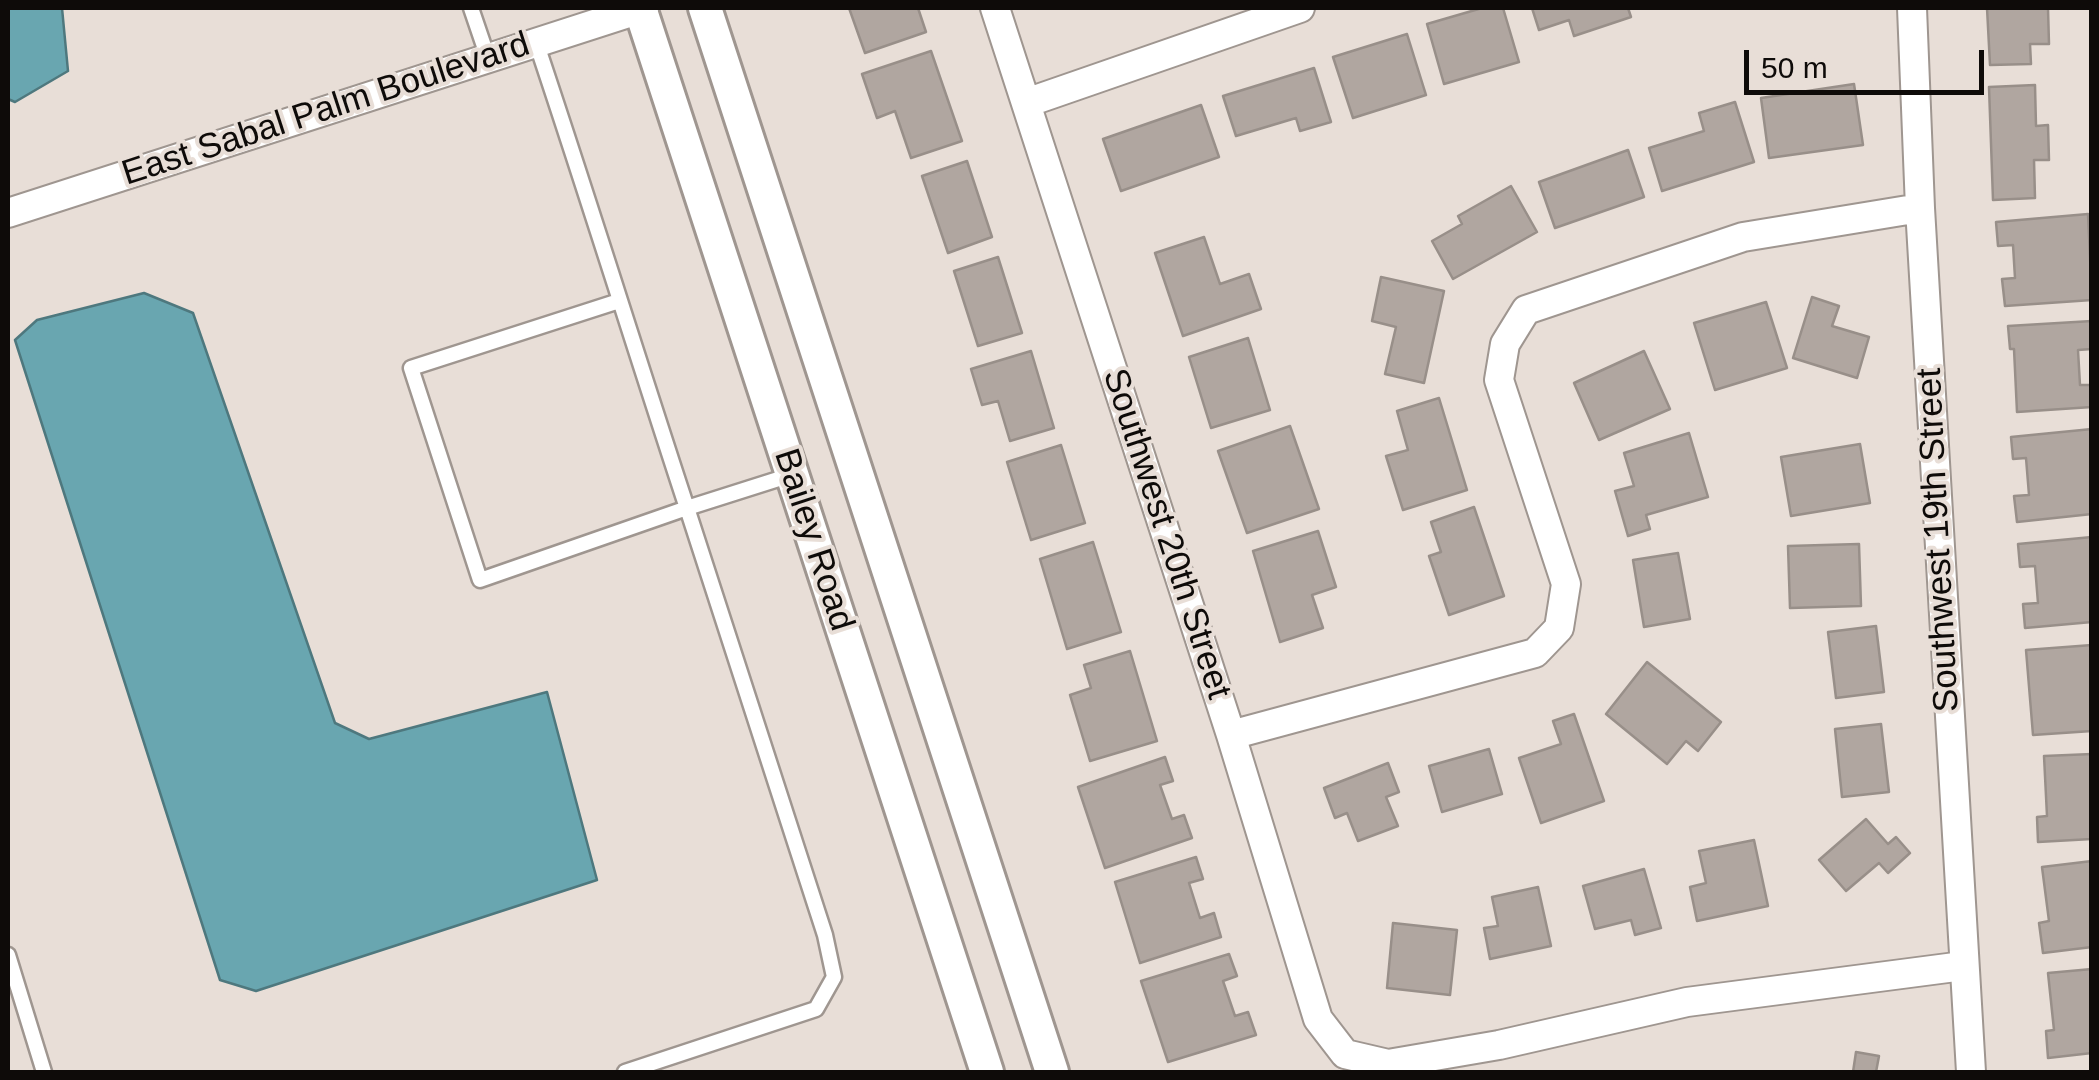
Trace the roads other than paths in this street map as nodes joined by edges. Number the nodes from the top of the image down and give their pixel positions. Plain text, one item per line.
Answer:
1 (471, 8) edge
2 (641, 8) edge
3 (705, 8) edge
4 (995, 8) edge
5 (1300, 8) edge
6 (1912, 8) edge
7 (536, 42) junction
8 (488, 58) junction
9 (1026, 103) junction
10 (1920, 208) junction
11 (8, 213) edge
12 (619, 300) junction
13 (792, 475) junction
14 (686, 508) junction
15 (1231, 735) junction
16 (8, 955) edge
17 (1964, 966) junction
18 (44, 1072) edge
19 (624, 1072) edge
20 (987, 1072) edge
21 (1052, 1072) edge
22 (1971, 1072) edge

1 - 8 lane
2 - 7 street, East Sabal Palm Boulevard
2 - 13 street, Bailey Road
3 - 21 street, Bailey Road
4 - 9 street, Southwest 20th Street
5 - 9 street
6 - 10 street, Southwest 19th Street
7 - 8 street, East Sabal Palm Boulevard
7 - 12 lane
8 - 11 street, East Sabal Palm Boulevard
9 - 15 street, Southwest 20th Street
10 - 15 street
10 - 17 street, Southwest 19th Street
12 - 14 lane
12 - 14 lane
13 - 14 lane
13 - 20 street, Bailey Road
14 - 19 lane
15 - 17 street, Southwest 20th Street
16 - 18 lane
17 - 22 street, Southwest 19th Street

